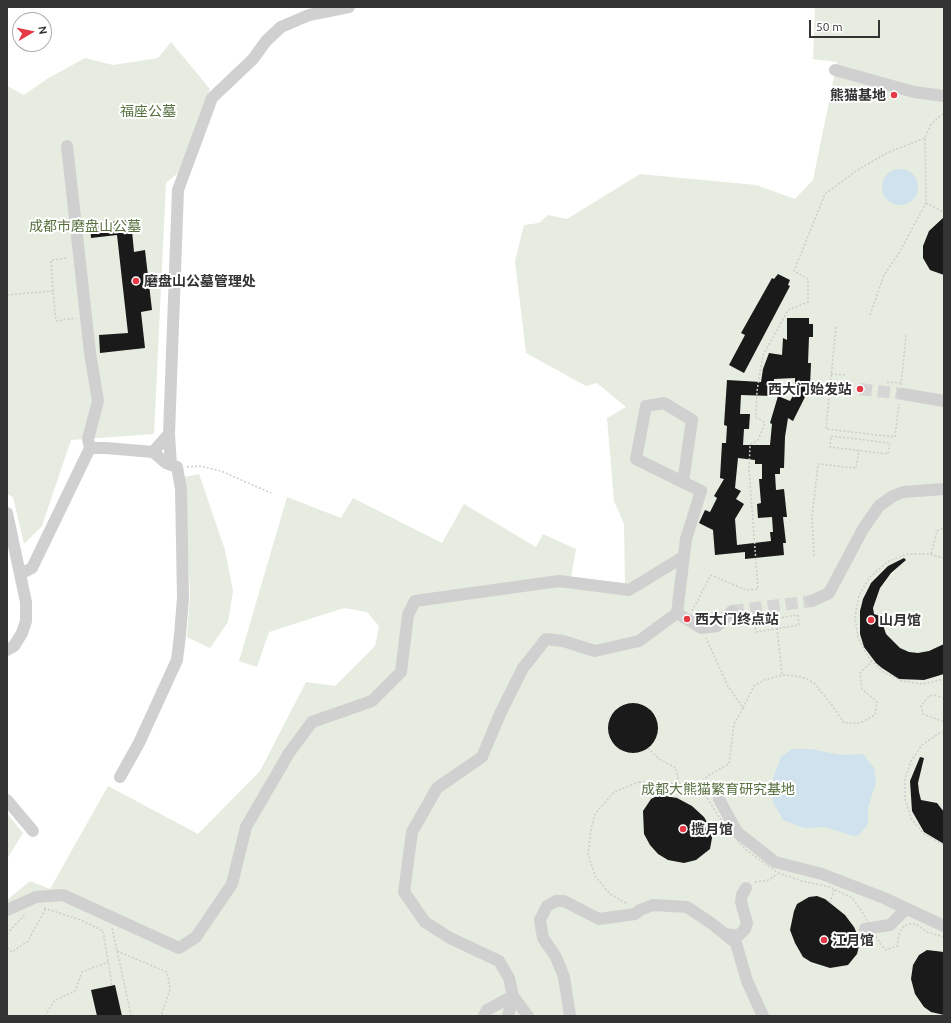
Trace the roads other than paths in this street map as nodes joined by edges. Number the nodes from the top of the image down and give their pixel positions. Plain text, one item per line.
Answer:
1 (349, 7) edge
2 (835, 70) dead end
3 (944, 96) edge
4 (67, 146) dead end
5 (901, 391) tunnel mouth
6 (944, 401) edge
7 (169, 434) junction
8 (90, 448) junction
9 (153, 452) junction
10 (174, 466) junction
11 (683, 482) junction
12 (944, 489) edge
13 (7, 513) edge
14 (684, 557) junction
15 (20, 574) junction
16 (812, 601) tunnel mouth
17 (732, 611) tunnel mouth
18 (682, 616) junction
19 (7, 650) edge
20 (120, 777) dead end
21 (719, 799) dead end
22 (7, 800) edge
23 (33, 831) dead end
24 (746, 888) road end
25 (906, 908) junction
26 (7, 910) edge
27 (944, 926) edge
28 (865, 929) dead end
29 (725, 934) junction
30 (513, 996) junction
31 (484, 1016) edge
32 (508, 1016) edge
33 (528, 1016) edge
34 (570, 1016) edge
35 (763, 1016) edge

1 - 7 street
2 - 3 street
4 - 8 street
5 - 6 street
7 - 9 street
7 - 10 street
8 - 9 street
8 - 15 street
9 - 10 street
10 - 20 street
11 - 11 street
11 - 14 street
12 - 16 street
13 - 15 street
14 - 18 street
14 - 26 street
15 - 19 street
17 - 18 street
18 - 30 street
21 - 25 street
22 - 23 street
24 - 29 street
25 - 27 street
25 - 28 street
29 - 34 street
29 - 35 street
30 - 31 street
30 - 32 street
30 - 33 street

